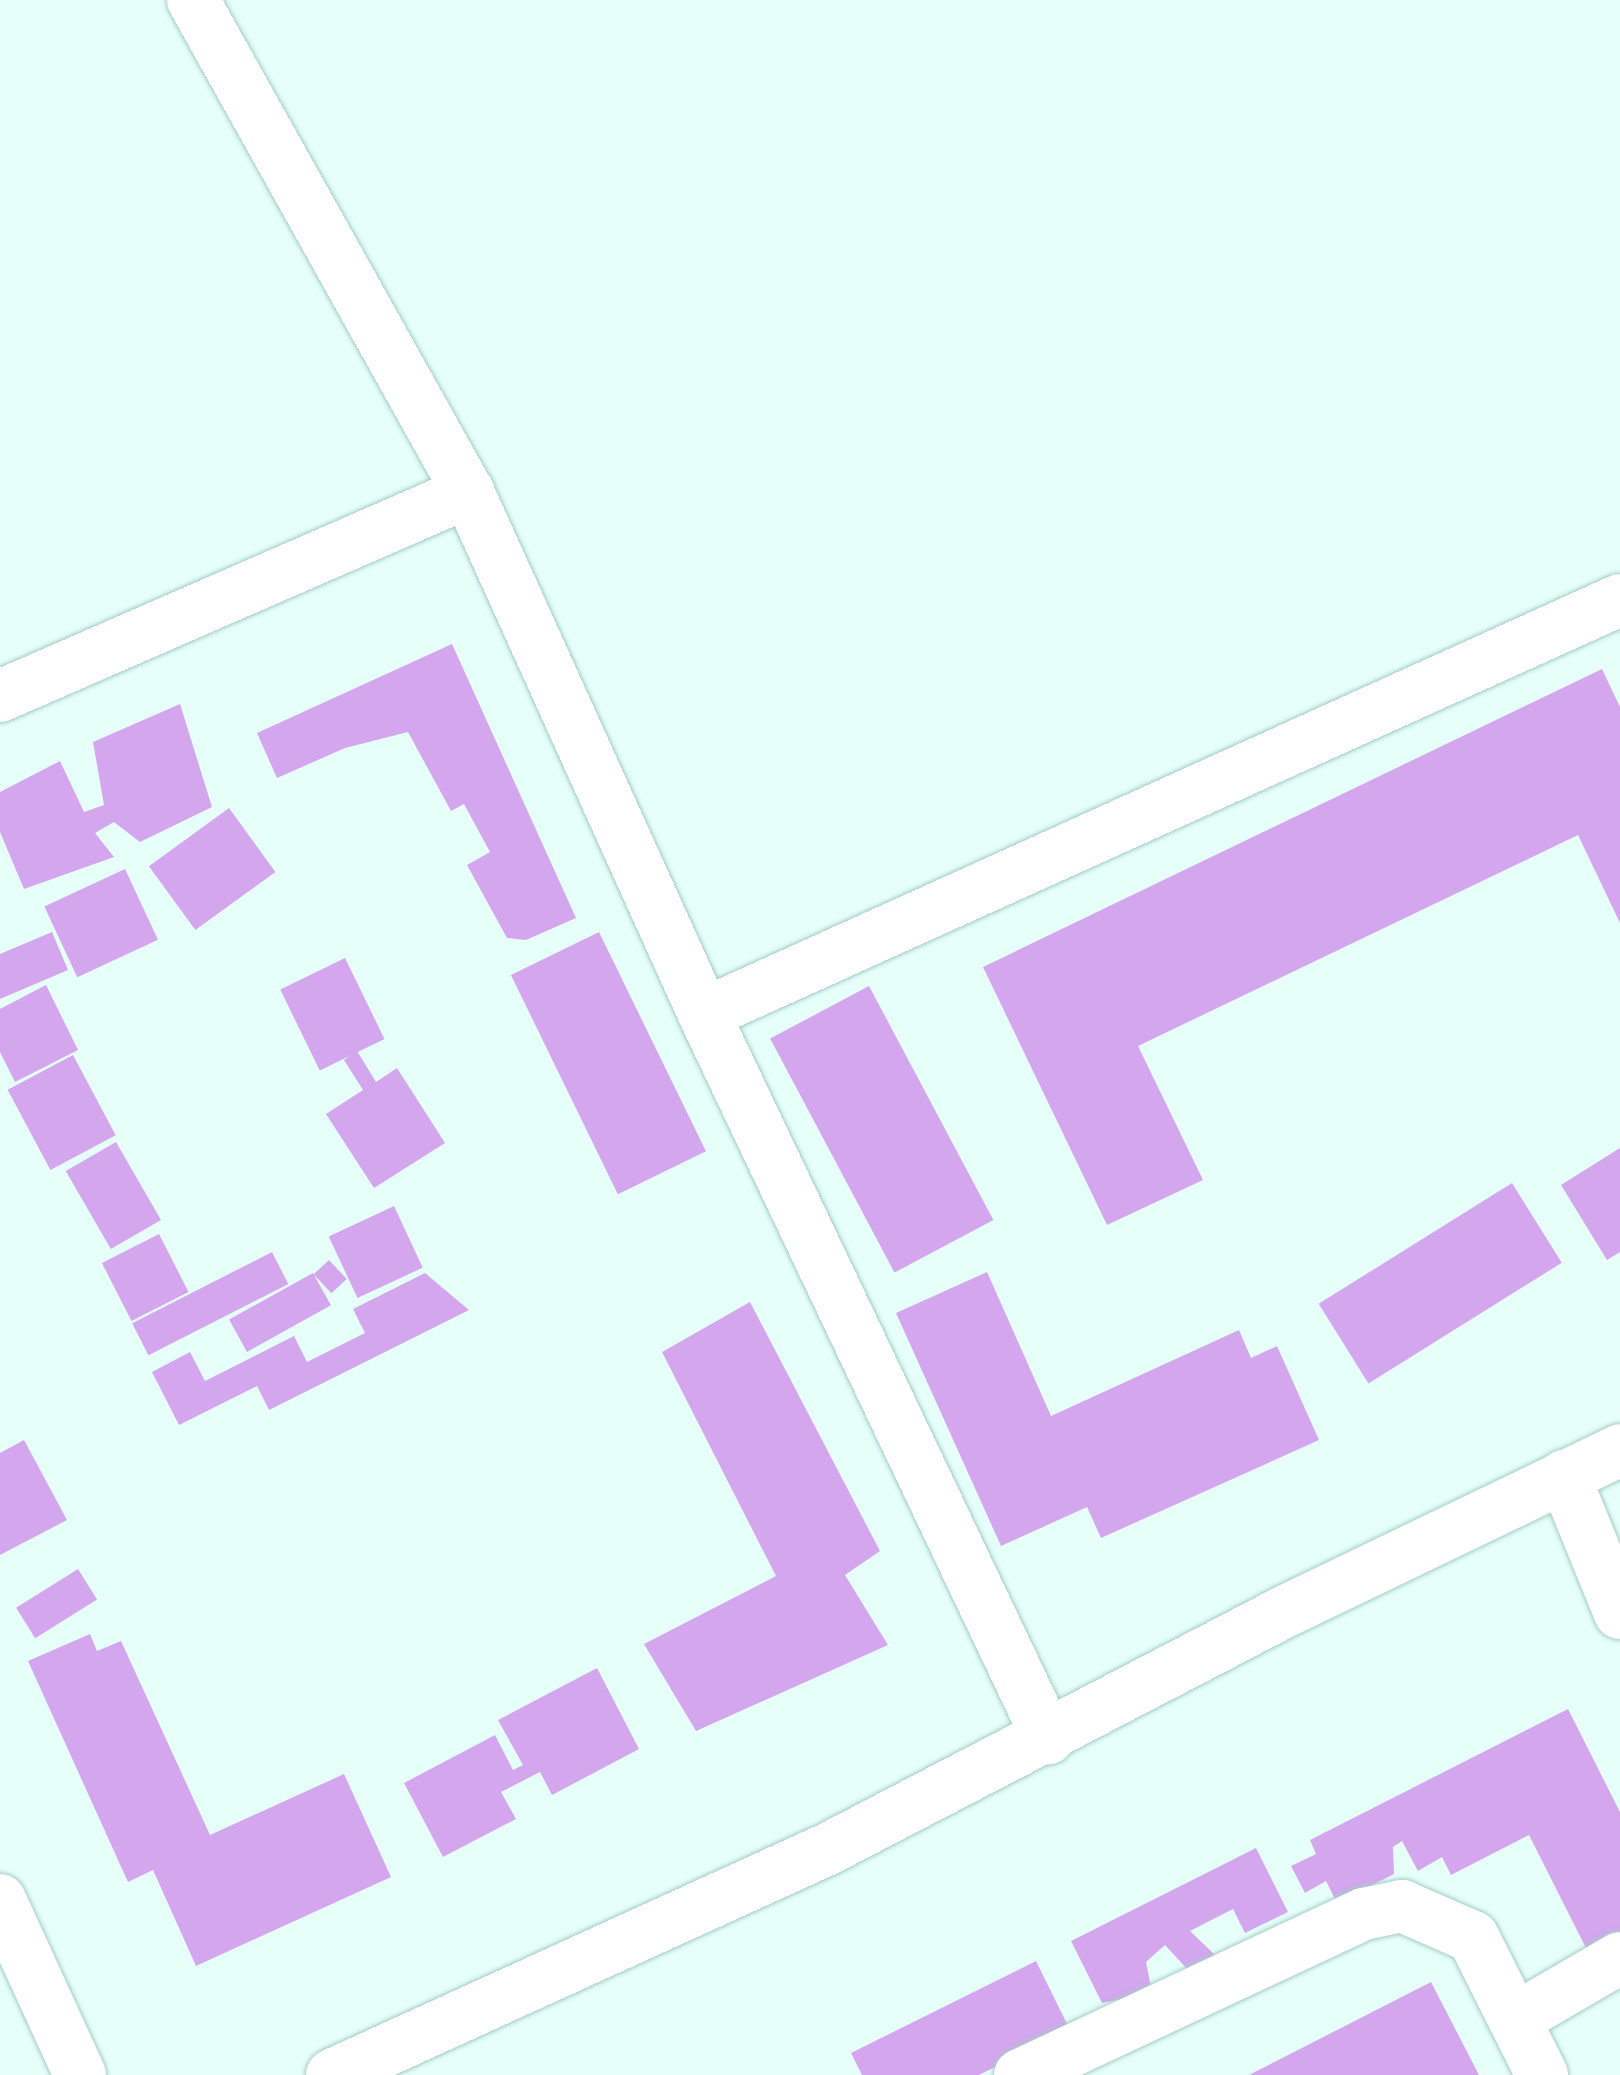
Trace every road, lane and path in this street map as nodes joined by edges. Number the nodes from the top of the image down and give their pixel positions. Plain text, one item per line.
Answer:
1 (193, 0) edge
2 (468, 492) junction
3 (1620, 600) edge
4 (0, 696) edge
5 (704, 1014) junction
6 (1620, 1450) edge
7 (1564, 1476) junction
8 (1620, 1613) edge
9 (1048, 1738) junction
10 (0, 1900) edge
11 (1620, 1958) edge
12 (1517, 2018) junction
13 (80, 2075) edge
14 (332, 2075) edge
15 (1020, 2075) edge
16 (1542, 2075) edge

1 - 2 street
2 - 4 street
2 - 5 street
3 - 5 street
5 - 9 street
6 - 7 street
7 - 8 street
7 - 9 street
9 - 14 street
10 - 13 street
11 - 12 street
12 - 15 street
12 - 16 street

